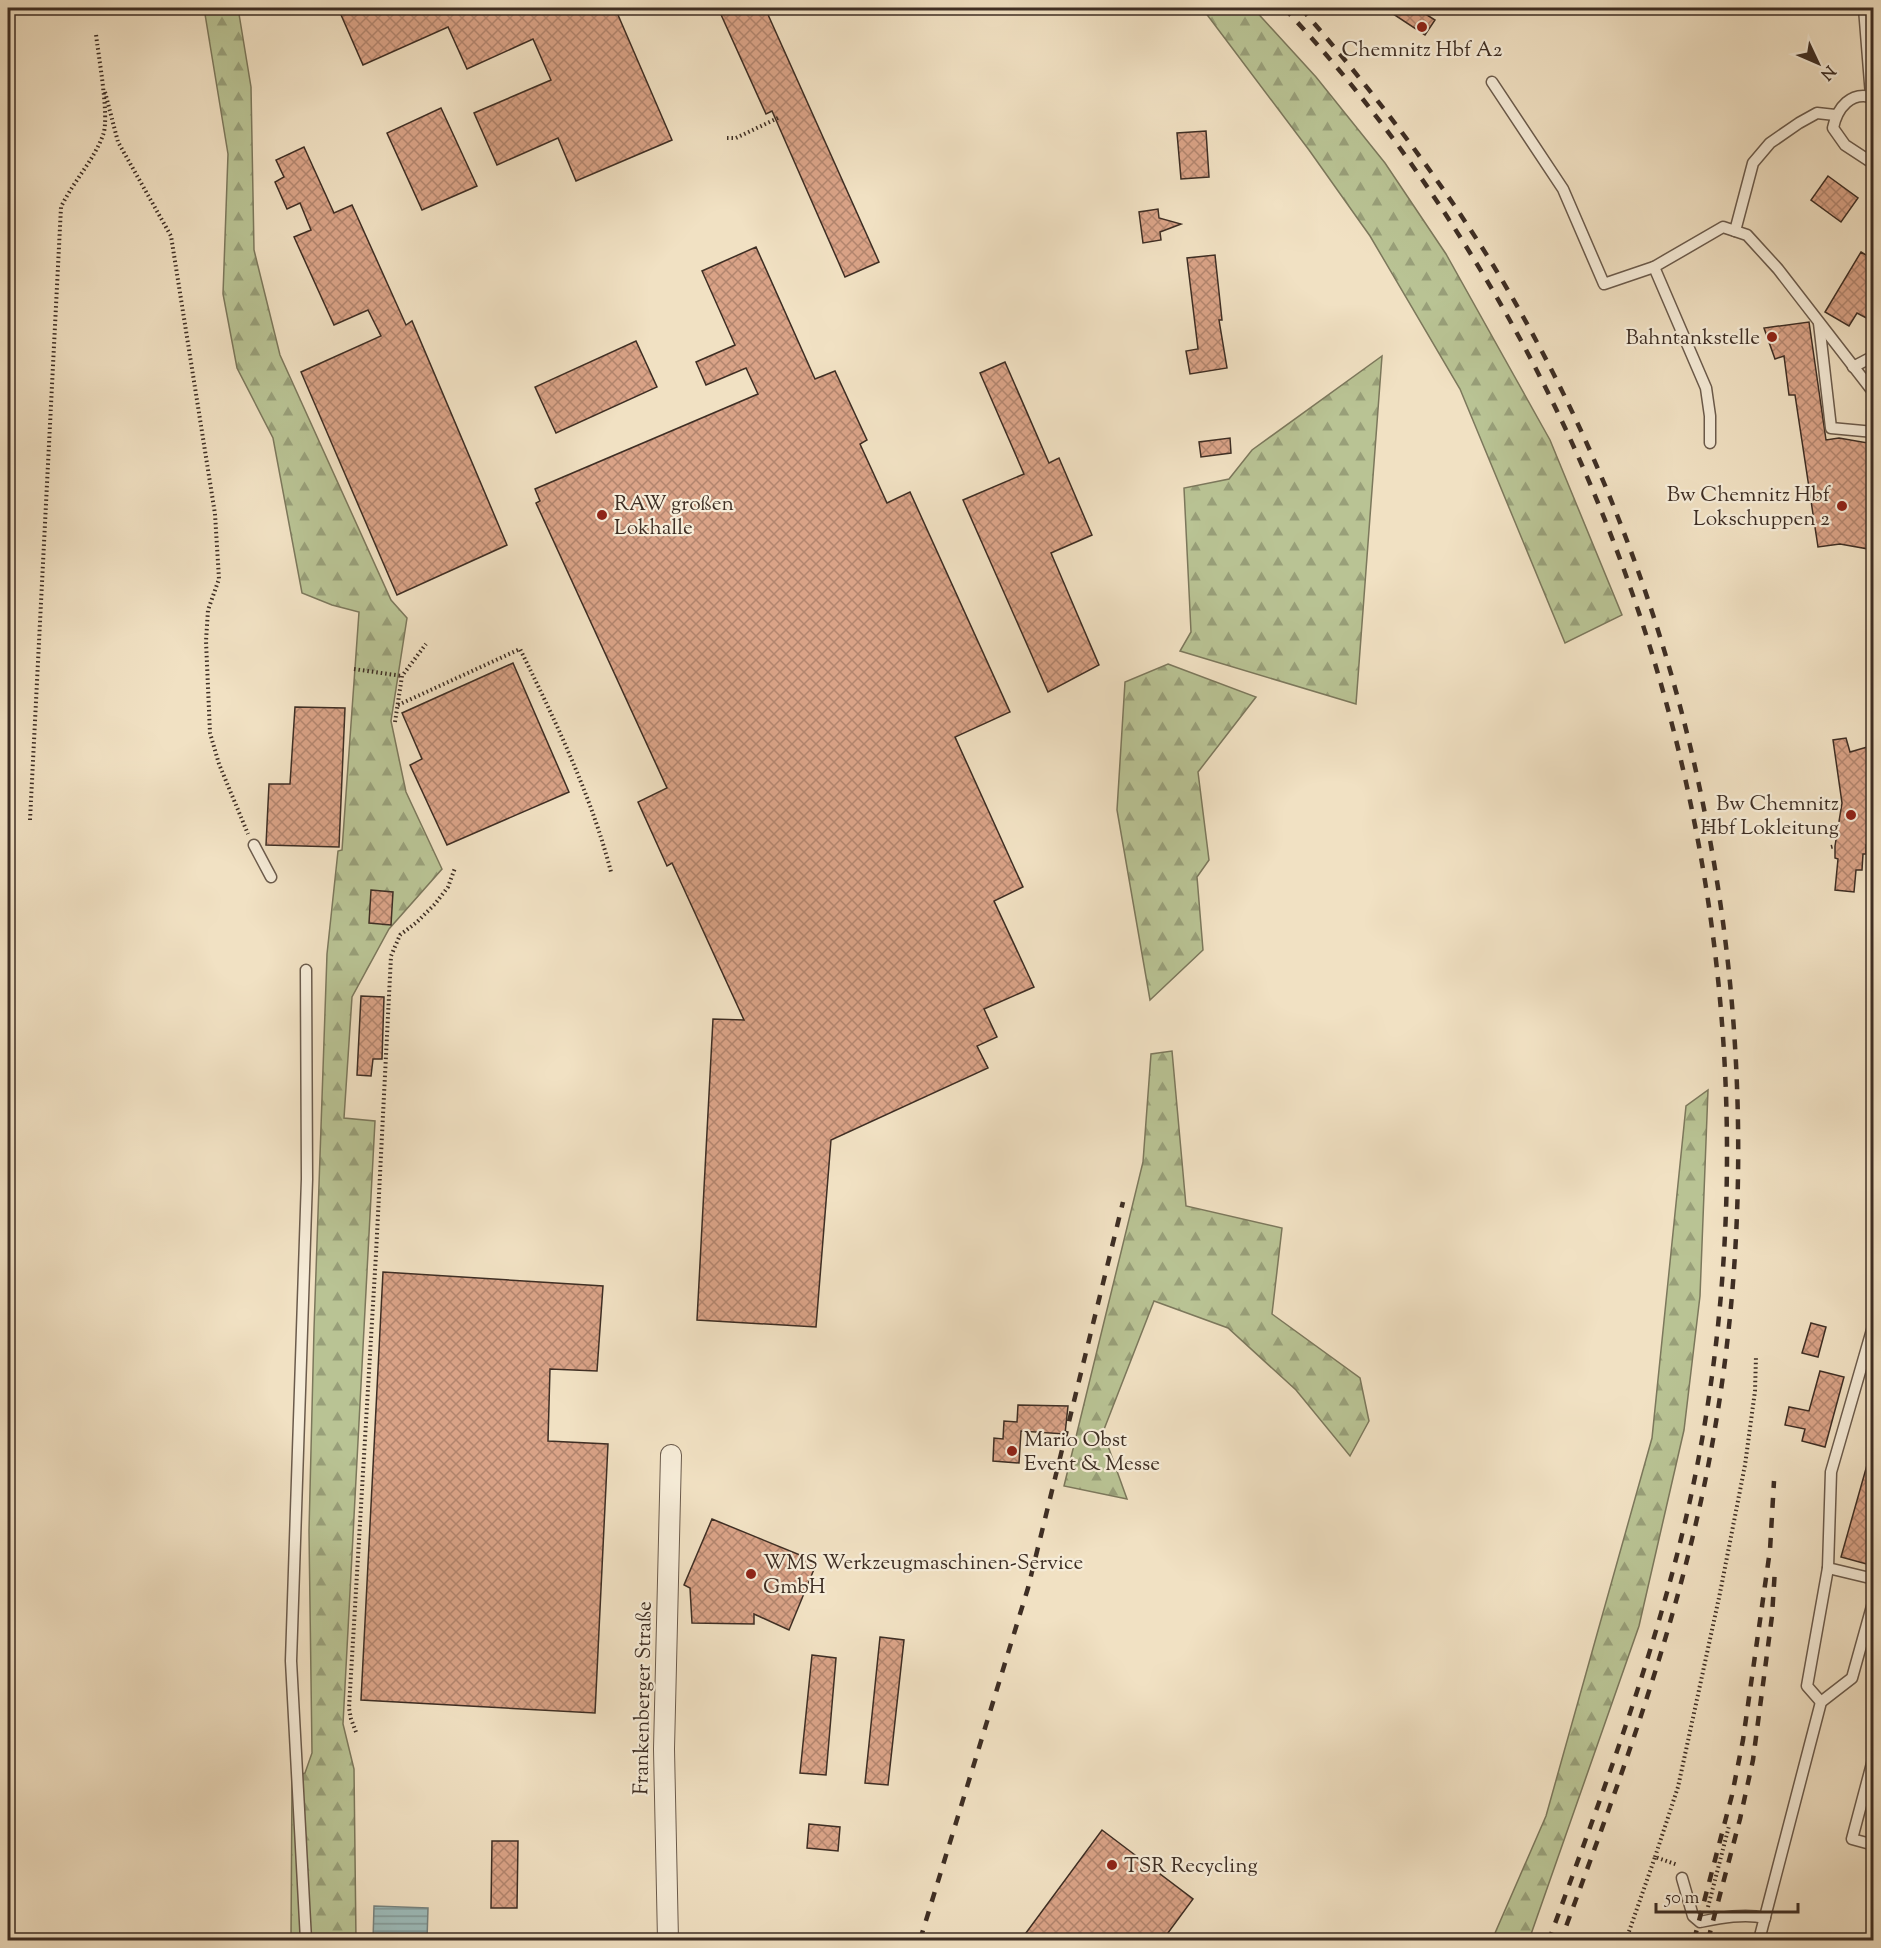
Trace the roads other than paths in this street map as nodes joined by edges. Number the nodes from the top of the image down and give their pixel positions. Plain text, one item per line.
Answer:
1 (1864, 8) edge
2 (1492, 82) dead end
3 (1873, 97) edge
4 (1835, 115) junction
5 (1874, 164) edge
6 (1736, 231) junction
7 (1654, 267) junction
8 (1819, 322) junction
9 (1874, 356) edge
10 (1853, 367) junction
11 (1874, 393) edge
12 (1874, 432) edge
13 (1710, 443) dead end
14 (254, 845) road end
15 (271, 877) dead end
16 (306, 970) dead end
17 (1874, 1323) edge
18 (671, 1455) dead end
19 (1828, 1568) junction
20 (1874, 1579) edge
21 (1874, 1599) edge
22 (1821, 1702) junction
23 (1874, 1756) edge
24 (1874, 1845) edge
25 (1682, 1878) road end
26 (1765, 1918) junction
27 (306, 1941) edge
28 (668, 1941) edge
29 (1759, 1941) edge

1 - 3 lane
2 - 7 lane
3 - 4 lane
4 - 5 lane
4 - 6 lane
6 - 7 lane
6 - 8 lane
7 - 13 lane
8 - 10 lane
8 - 12 lane
9 - 10 lane
10 - 11 lane
14 - 15 lane
16 - 27 lane
17 - 19 lane
18 - 28 street, Frankenberger Straße
19 - 20 lane
19 - 22 lane
21 - 22 lane
22 - 26 lane
23 - 24 lane
25 - 26 lane
26 - 29 lane

